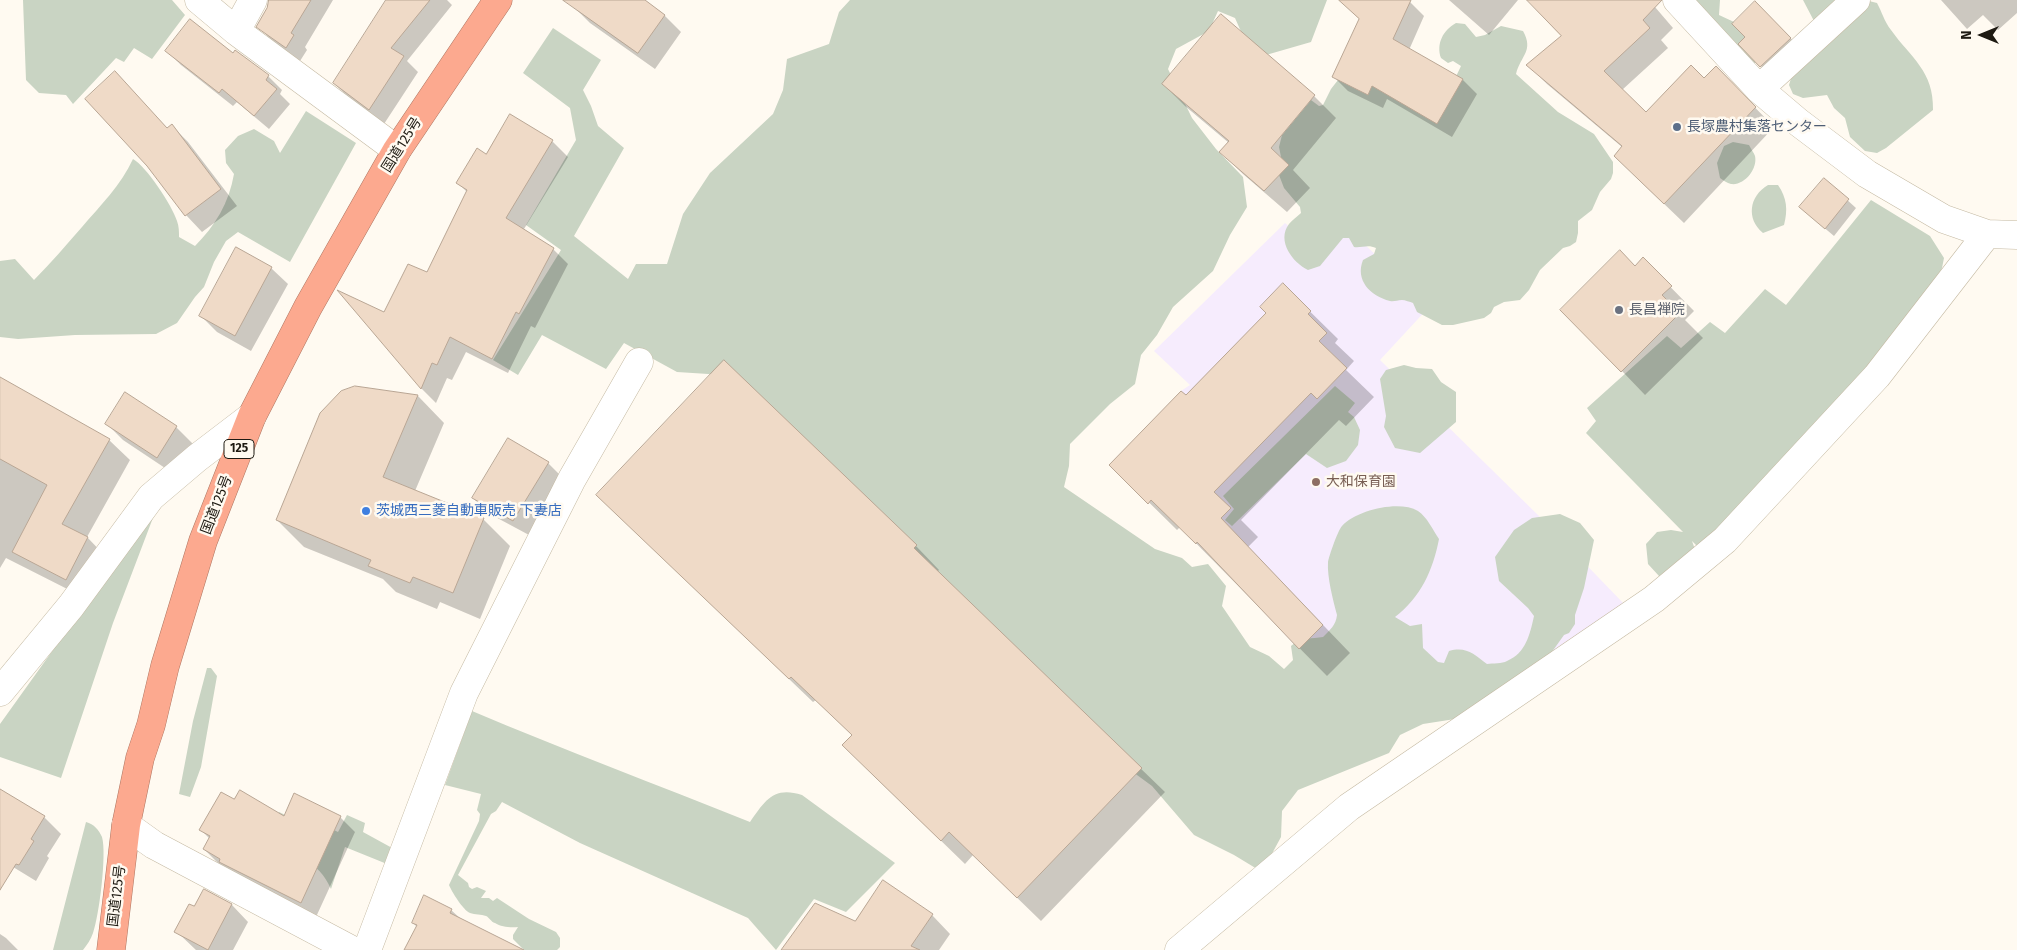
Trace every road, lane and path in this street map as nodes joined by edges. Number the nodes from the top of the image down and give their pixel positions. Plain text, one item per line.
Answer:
1 (200, 0) edge
2 (253, 0) edge
3 (498, 0) edge
4 (1676, 0) edge
5 (1856, 0) edge
6 (236, 31) junction
7 (1758, 89) junction
8 (397, 150) junction
9 (1986, 234) junction
10 (2017, 235) edge
11 (639, 362) dead end
12 (252, 416) junction
13 (0, 692) edge
14 (126, 825) junction
15 (111, 950) edge
16 (352, 950) edge
17 (367, 950) edge
18 (1179, 950) edge

1 - 6 street
2 - 6 street
3 - 8 highway, 国道125号 / 125
4 - 7 street
5 - 7 street
6 - 8 street
7 - 9 street
8 - 12 highway, 国道125号 / 125
9 - 10 street
9 - 18 street
11 - 17 street
12 - 13 street
12 - 14 highway, 国道125号 / 125
14 - 15 highway, 国道125号 / 125
14 - 16 street

